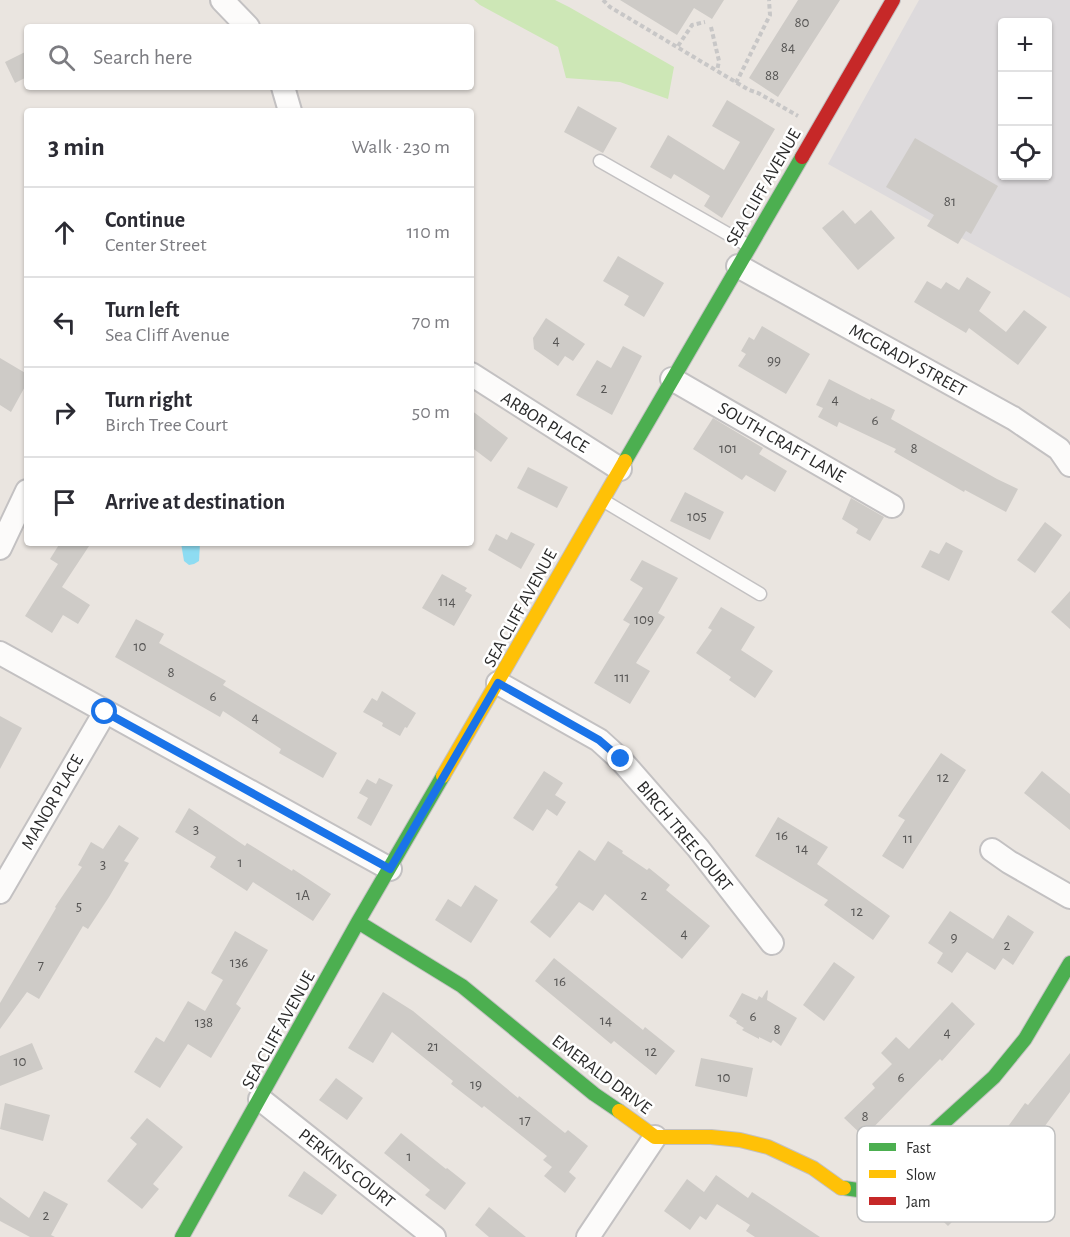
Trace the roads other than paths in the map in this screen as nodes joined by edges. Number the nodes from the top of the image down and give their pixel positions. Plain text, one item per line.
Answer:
1 (222, 0) edge
2 (893, 0) edge
3 (245, 24) edge
4 (284, 90) edge
5 (289, 108) edge
6 (600, 161) dead end
7 (744, 256) junction
8 (474, 376) edge
9 (672, 379) junction
10 (1070, 465) edge
11 (620, 469) junction
12 (24, 497) edge
13 (602, 500) junction
14 (892, 506) dead end
15 (0, 548) edge
16 (760, 594) dead end
17 (0, 654) edge
18 (498, 683) junction
19 (105, 712) junction
20 (992, 850) dead end
21 (390, 869) junction
22 (0, 892) edge
23 (1070, 897) edge
24 (358, 922) junction
25 (772, 943) dead end
26 (1070, 963) edge
27 (260, 1099) junction
28 (940, 1126) edge
29 (655, 1137) junction
30 (857, 1190) edge
31 (182, 1237) edge
32 (434, 1237) edge
33 (588, 1237) edge

1 - 3 street
2 - 7 street, SEA CLIFF AVENUE
4 - 5 street
6 - 7 lane
7 - 9 street, SEA CLIFF AVENUE
7 - 10 street, MCGRADY STREET
8 - 11 street, ARBOR PLACE
9 - 11 street, SEA CLIFF AVENUE
9 - 14 street, SOUTH CRAFT LANE
11 - 13 street, SEA CLIFF AVENUE
12 - 15 street
13 - 16 lane
13 - 18 street, SEA CLIFF AVENUE
17 - 19 street
18 - 21 street, SEA CLIFF AVENUE
18 - 25 street, BIRCH TREE COURT
19 - 21 street
19 - 22 street, MANOR PLACE
20 - 23 street
21 - 24 street, SEA CLIFF AVENUE
24 - 27 street, SEA CLIFF AVENUE
24 - 29 street, EMERALD DRIVE
26 - 28 street, EMERALD DRIVE
27 - 31 street, SEA CLIFF AVENUE
27 - 32 street, PERKINS COURT
29 - 30 street, EMERALD DRIVE
29 - 33 street

